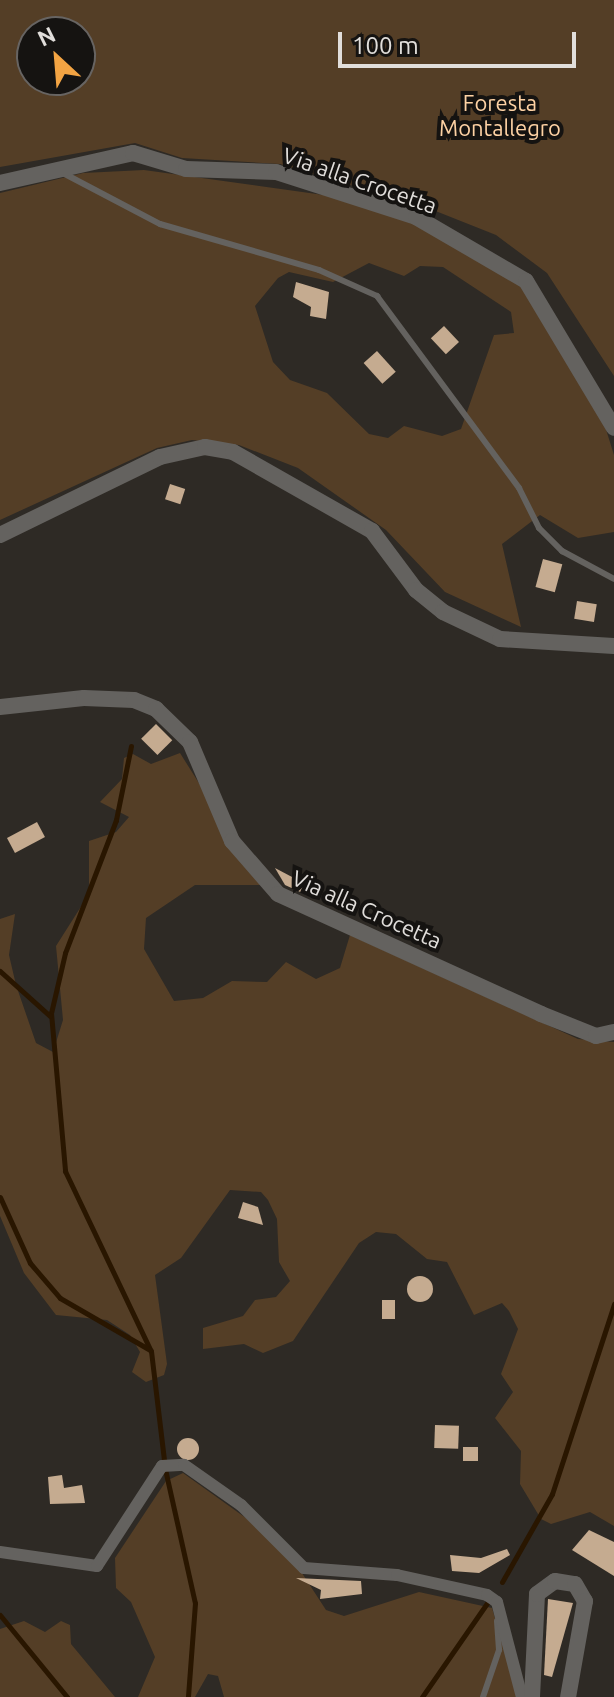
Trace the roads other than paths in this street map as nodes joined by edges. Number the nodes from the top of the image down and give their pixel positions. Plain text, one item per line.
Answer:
1 (58, 170) junction
2 (0, 183) edge
3 (614, 428) edge
4 (0, 535) edge
5 (614, 579) edge
6 (614, 646) edge
7 (0, 707) edge
8 (614, 1032) edge
9 (0, 1552) edge
10 (497, 1602) junction
11 (483, 1697) edge
12 (522, 1697) edge
13 (532, 1697) edge
14 (568, 1697) edge

1 - 2 street, Via alla Crocetta
1 - 3 street, Via alla Crocetta
1 - 5 lane
4 - 6 street
7 - 8 street, Via alla Crocetta
9 - 10 street
10 - 11 lane
10 - 12 street
13 - 14 street

